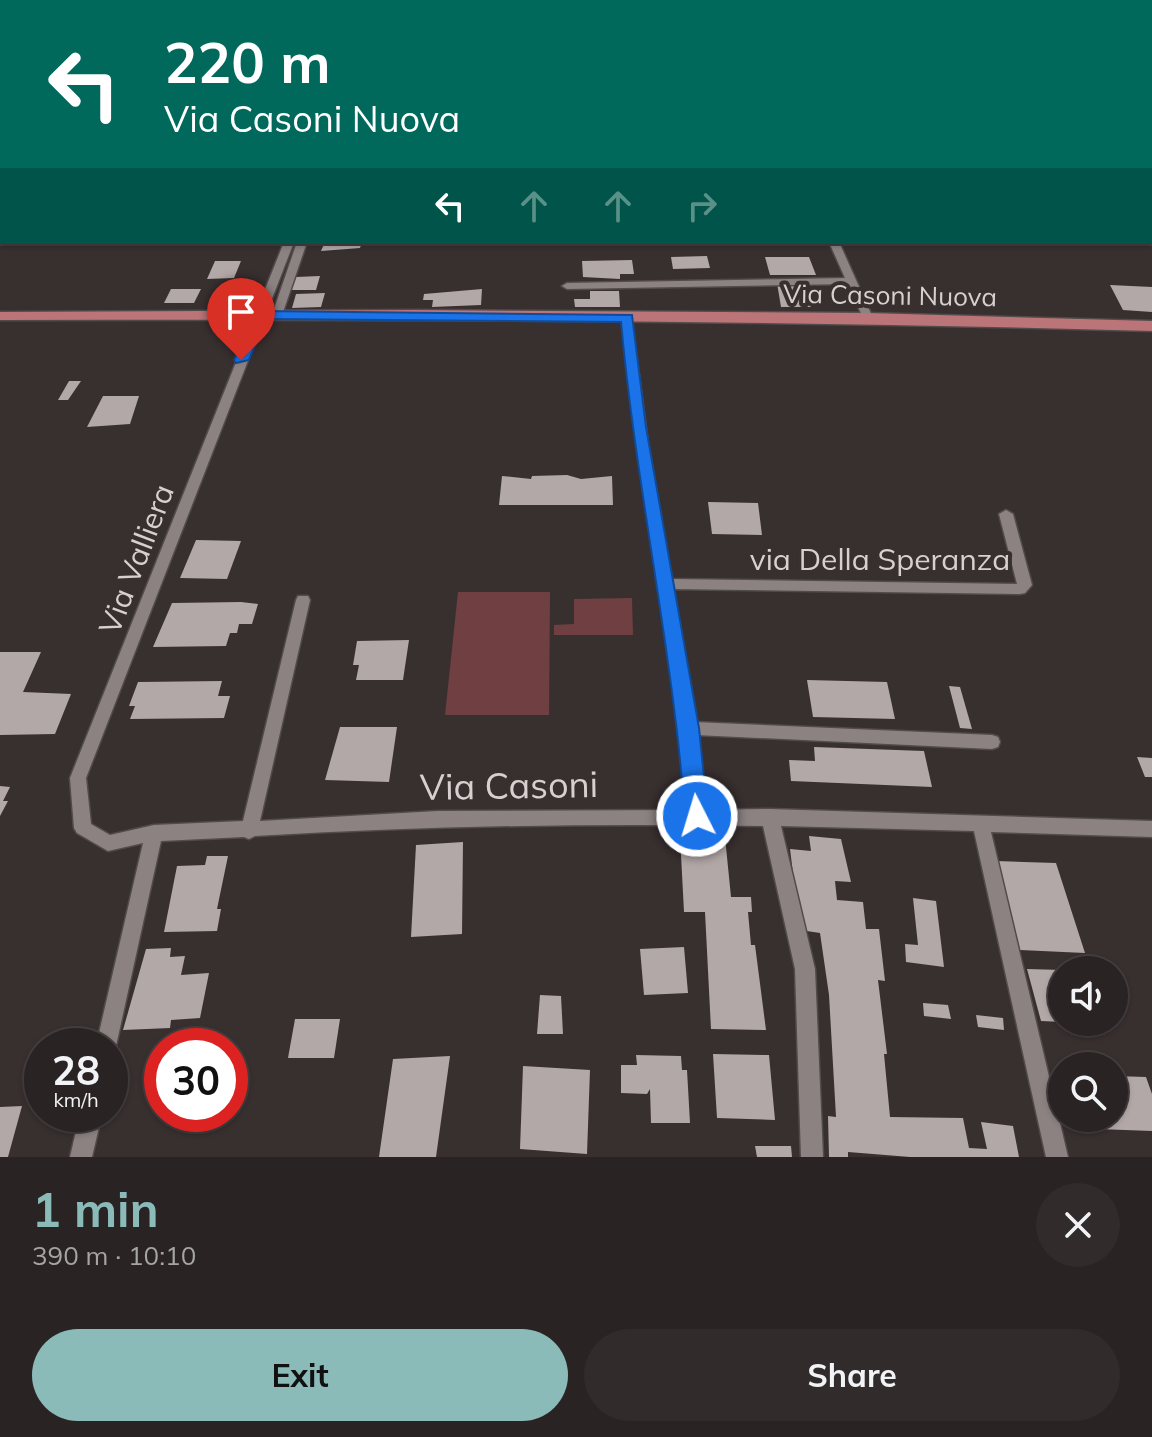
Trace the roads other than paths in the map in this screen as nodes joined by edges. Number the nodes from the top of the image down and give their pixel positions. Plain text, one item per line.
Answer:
1 (288, 244) edge
2 (301, 244) edge
3 (835, 244) edge
4 (853, 281) junction
5 (567, 286) dead end
6 (269, 315) junction
7 (0, 316) edge
8 (627, 318) junction
9 (868, 318) junction
10 (1152, 326) edge
11 (1006, 514) dead end
12 (663, 584) junction
13 (303, 600) dead end
14 (689, 728) junction
15 (992, 742) dead end
16 (697, 816) junction
17 (770, 817) junction
18 (981, 824) junction
19 (1152, 829) edge
20 (249, 831) junction
21 (154, 833) junction
22 (110, 1028) edge
23 (87, 1132) edge
24 (81, 1157) edge
25 (812, 1157) edge
26 (1057, 1157) edge

1 - 6 street, Via Valliera
2 - 6 street, Via Valliera
3 - 4 street
4 - 5 street
4 - 9 street
6 - 7 main road, Via Casoni Nuova
6 - 8 main road, Via Casoni Nuova
6 - 21 street, Via Valliera
8 - 9 main road, Via Casoni Nuova
8 - 12 street
9 - 10 main road, Via Casoni Nuova
11 - 12 street, via Della Speranza
12 - 14 street
13 - 20 street
14 - 15 street
14 - 16 street
16 - 17 street, Via Casoni
16 - 20 street, Via Casoni
17 - 18 street, Via Casoni
17 - 25 street
18 - 19 street, Via Casoni
18 - 26 street
20 - 21 street, Via Casoni
21 - 22 street
23 - 24 street

